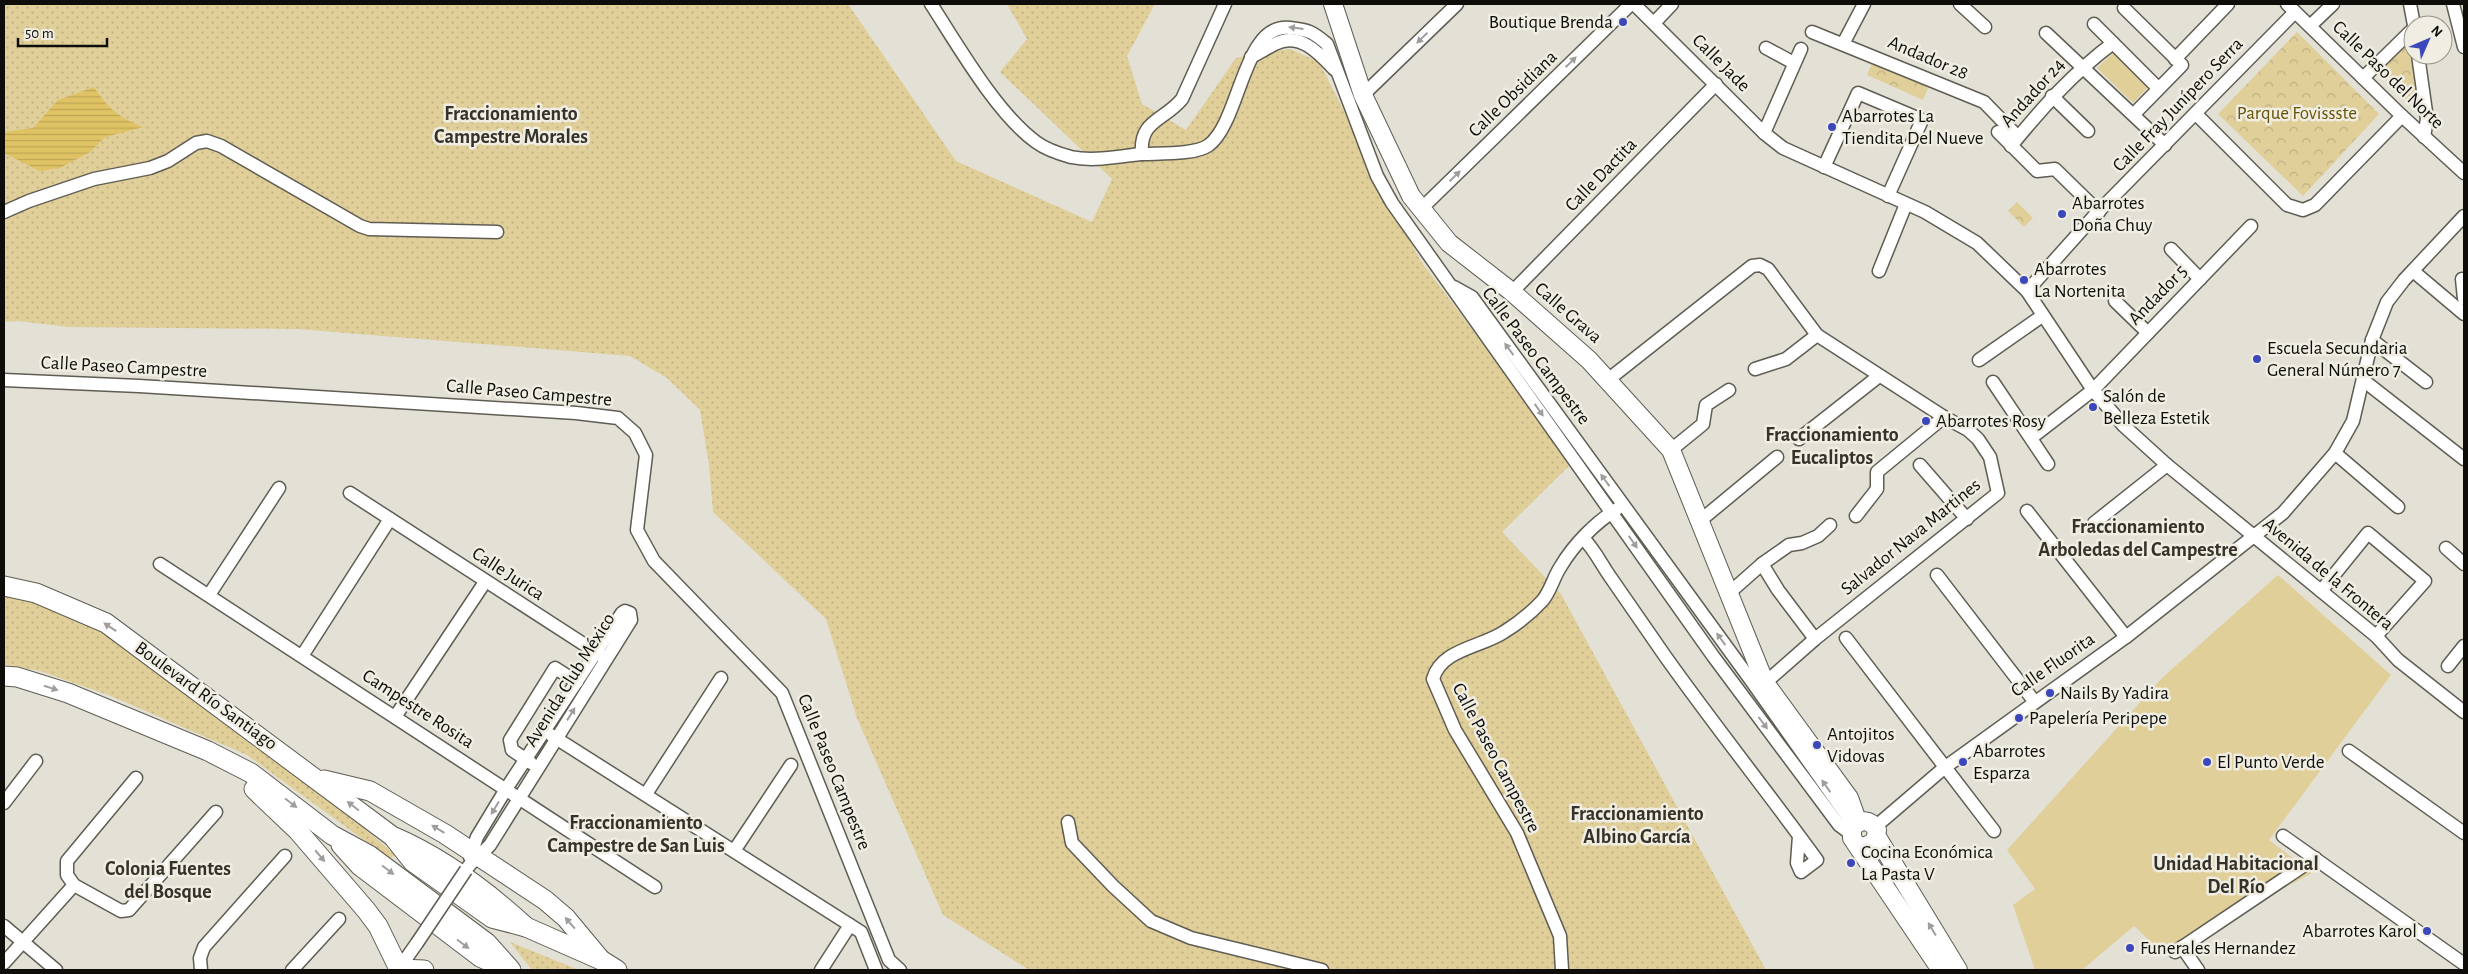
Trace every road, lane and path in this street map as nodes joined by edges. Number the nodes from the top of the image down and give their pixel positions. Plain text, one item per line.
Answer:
1 (931, 4) edge
2 (1225, 4) edge
3 (1333, 4) edge
4 (1457, 4) edge
5 (1632, 4) edge
6 (1672, 4) edge
7 (1864, 4) edge
8 (1960, 4) edge
9 (2228, 4) edge
10 (2333, 4) edge
11 (2453, 4) edge
12 (2124, 8) dead end
13 (2291, 8) edge
14 (1654, 23) junction
15 (2094, 24) dead end
16 (2310, 26) junction
17 (1985, 27) dead end
18 (1812, 32) dead end
19 (2046, 33) dead end
20 (2403, 39) edge
21 (2113, 43) junction
22 (1843, 44) junction
23 (2464, 47) edge
24 (1766, 48) dead end
25 (1801, 49) dead end
26 (2175, 59) junction
27 (1794, 63) junction
28 (2419, 65) edge
29 (2083, 66) junction
30 (2363, 78) junction
31 (1716, 84) junction
32 (2158, 88) junction
33 (1363, 95) junction
34 (2052, 96) junction
35 (2134, 114) junction
36 (2196, 114) junction
37 (2402, 116) junction
38 (2088, 131) dead end
39 (1998, 132) dead end
40 (1764, 133) junction
41 (2424, 137) junction
42 (2015, 142) junction
43 (2165, 145) junction
44 (1783, 148) joint
45 (1142, 154) junction
46 (1824, 167) junction
47 (2464, 173) edge
48 (1888, 196) junction
49 (1906, 204) junction
50 (1420, 210) junction
51 (4, 212) edge
52 (2099, 212) junction
53 (2464, 216) edge
54 (2251, 226) dead end
55 (498, 232) dead end
56 (2171, 249) dead end
57 (1879, 271) dead end
58 (2412, 271) junction
59 (2200, 279) junction
60 (2462, 279) dead end
61 (1450, 284) junction
62 (2027, 291) junction
63 (1512, 292) junction
64 (2464, 299) edge
65 (2115, 301) dead end
66 (2464, 314) edge
67 (2042, 316) junction
68 (2148, 334) junction
69 (1817, 335) junction
70 (2372, 340) junction
71 (1979, 360) dead end
72 (1755, 369) dead end
73 (1879, 376) junction
74 (1609, 379) junction
75 (4, 380) edge
76 (2363, 380) junction
77 (1993, 382) dead end
78 (2426, 382) dead end
79 (1729, 390) dead end
80 (2093, 390) junction
81 (1944, 417) junction
82 (2031, 438) junction
83 (1799, 439) dead end
84 (1584, 450) junction
85 (1671, 450) junction
86 (2336, 453) junction
87 (1777, 457) dead end
88 (1573, 458) junction
89 (2464, 459) edge
90 (2048, 464) dead end
91 (1920, 465) dead end
92 (2167, 466) junction
93 (279, 488) dead end
94 (350, 493) dead end
95 (1624, 505) junction
96 (2398, 507) dead end
97 (2027, 511) dead end
98 (1612, 512) junction
99 (1856, 516) dead end
100 (1968, 519) junction
101 (390, 520) junction
102 (1701, 520) junction
103 (2094, 523) dead end
104 (1830, 524) dead end
105 (2255, 536) junction
106 (1583, 538) junction
107 (2446, 548) dead end
108 (1666, 563) junction
109 (160, 564) dead end
110 (1762, 564) junction
111 (2464, 564) edge
112 (1654, 572) junction
113 (1937, 575) dead end
114 (485, 582) junction
115 (4, 586) edge
116 (2321, 591) junction
117 (1728, 594) junction
118 (209, 595) junction
119 (2376, 636) junction
120 (2126, 637) junction
121 (1846, 638) dead end
122 (1815, 639) junction
123 (2464, 646) edge
124 (302, 656) junction
125 (601, 656) junction
126 (1735, 658) junction
127 (2448, 666) dead end
128 (1722, 668) junction
129 (4, 676) edge
130 (722, 678) dead end
131 (577, 682) junction
132 (1765, 682) junction
133 (2034, 701) junction
134 (1751, 707) junction
135 (2464, 712) edge
136 (395, 717) junction
137 (544, 731) junction
138 (556, 738) junction
139 (208, 751) junction
140 (2349, 751) dead end
141 (525, 759) junction
142 (36, 761) dead end
143 (791, 765) dead end
144 (537, 768) junction
145 (1944, 768) junction
146 (136, 778) dead end
147 (316, 778) junction
148 (506, 789) junction
149 (646, 794) junction
150 (519, 798) junction
151 (4, 803) edge
152 (216, 812) dead end
153 (1068, 822) dead end
154 (1863, 830) junction
155 (1994, 830) dead end
156 (2464, 833) edge
157 (1799, 836) junction
158 (2283, 836) dead end
159 (734, 851) junction
160 (285, 856) dead end
161 (2315, 858) junction
162 (472, 860) junction
163 (74, 885) junction
164 (655, 887) dead end
165 (340, 919) dead end
166 (850, 925) junction
167 (4, 926) edge
168 (23, 942) junction
169 (4, 963) edge
170 (2464, 964) edge
171 (609, 965) edge
172 (1301, 968) edge
173 (1944, 968) edge
174 (56, 970) edge
175 (201, 970) edge
176 (292, 970) edge
177 (399, 970) edge
178 (424, 970) edge
179 (510, 970) edge
180 (821, 970) edge
181 (876, 970) edge
182 (900, 970) edge
183 (1322, 970) edge
184 (1562, 970) edge
185 (2198, 970) edge

1 - 45 street, Calle Paseo Campestre
2 - 45 street
3 - 33 main road, Calle Grava
4 -> 33 street
5 - 14 street, Calle Jade
50 -> 5 street, Calle Obsidiana
6 - 14 street
7 - 22 street
8 - 17 street
9 - 26 street
10 - 16 street
11 - 23 street
12 - 26 street
13 - 16 street, Calle Paso del Norte
13 - 36 street, Calle Fray Junípero Serra
14 - 31 street, Calle Jade
15 - 21 street
16 - 30 street, Calle Paso del Norte
18 - 22 street, Andador 28
19 - 29 street
20 - 30 street
21 - 29 street, Andador 24
21 - 32 street
22 - 42 street, Andador 28
24 - 27 street
25 - 27 street
26 - 32 street
27 - 40 street
28 - 41 street
29 - 34 street, Andador 24
29 - 35 street
30 - 37 street, Calle Paso del Norte
31 - 40 street, Calle Jade
31 - 63 street, Calle Dactita
32 - 35 street
33 - 50 main road, Calle Grava
34 - 38 street
34 - 42 street, Andador 24
35 - 43 street
36 - 37 street
36 - 43 street, Calle Fray Junípero Serra
37 - 41 street, Calle Paso del Norte
39 - 42 street, Andador 28
40 - 44 street, Calle Jade
41 - 47 street, Calle Paso del Norte
42 - 52 street, Andador 28
43 - 52 street, Calle Fray Junípero Serra
44 - 46 street, Avenida de la Frontera
45 - 61 street, Calle Paseo Campestre
46 - 48 street, Avenida de la Frontera
46 - 48 street
48 - 49 street, Avenida de la Frontera
49 - 57 street
49 - 62 street, Avenida de la Frontera
50 - 63 main road, Calle Grava
51 - 55 street
52 - 62 street, Calle Fray Junípero Serra
53 - 58 street, Calle Fluorita
54 - 59 street, Andador 5
56 - 59 street
58 - 66 street
58 - 70 street, Calle Fluorita
59 - 68 street, Andador 5
60 - 64 street
84 -> 61 street, Calle Paseo Campestre
61 -> 88 street, Calle Paseo Campestre
62 - 67 street, Avenida de la Frontera
63 - 74 main road, Calle Grava
65 - 68 street
67 - 71 street
67 - 80 street, Avenida de la Frontera
68 - 80 street, Andador 5
69 - 72 street
69 - 73 street, Salvador Nava Martines
69 - 74 street, Salvador Nava Martines
70 - 76 street, Calle Fluorita
70 - 78 street
73 - 81 street, Salvador Nava Martines
73 - 83 street
74 - 85 main road, Calle Grava
75 - 182 street, Calle Paseo Campestre
76 - 86 street, Calle Fluorita
76 - 89 street
77 - 82 street
79 - 85 street
80 - 82 street, Andador 5
80 - 92 street, Avenida de la Frontera
81 - 99 street
81 - 100 street, Salvador Nava Martines
82 - 90 street
84 - 88 street
95 -> 84 street, Calle Paseo Campestre
85 - 102 main road, Calle Grava
86 - 96 street
86 - 105 street, Calle Fluorita
87 - 102 street
88 - 98 street, Calle Paseo Campestre
91 - 100 street
92 - 103 street
92 - 105 street, Avenida de la Frontera
93 - 118 street
94 - 101 street, Calle Jurica
95 - 98 street, Calle Paseo Campestre
95 - 108 street, Calle Paseo Campestre
97 - 120 street
98 - 106 street, Calle Paseo Campestre
98 -> 112 street, Calle Paseo Campestre
100 - 122 street, Salvador Nava Martines
101 - 114 street, Calle Jurica
101 - 124 street
102 - 117 main road, Calle Grava
104 - 110 street
105 - 116 street, Avenida de la Frontera
105 - 120 street, Calle Fluorita
106 - 157 street
106 - 184 street, Calle Paseo Campestre
107 - 111 street
108 - 112 street
126 -> 108 street, Calle Paseo Campestre
109 - 118 street, Campestre Rosita
110 - 117 street
110 - 122 street
112 - 128 street, Calle Paseo Campestre
113 - 133 street
114 - 125 street, Calle Jurica
114 - 136 street
147 -> 115 main road, Boulevard Río Santiago
116 - 119 street, Avenida de la Frontera
116 - 119 street
117 - 132 main road, Calle Grava
118 - 124 street, Campestre Rosita
119 - 135 street, Avenida de la Frontera
120 - 133 street, Calle Fluorita
121 - 145 street
122 - 132 street, Salvador Nava Martines
123 - 127 street
124 - 136 street, Campestre Rosita
125 - 131 street, Avenida Club México
138 -> 125 street, Avenida Club México
126 - 128 street
126 - 132 street, Calle Paseo Campestre
128 - 134 street, Calle Paseo Campestre
129 -> 139 main road, Boulevard Río Santiago
130 - 149 street
131 - 137 street, Avenida Club México
131 - 141 street, Avenida Club México
132 - 134 street, Salvador Nava Martines
132 - 154 main road, Calle Grava
133 - 145 street, Calle Fluorita
134 -> 154 street, Calle Paseo Campestre
136 - 148 street, Campestre Rosita
137 - 138 street
137 - 141 street, Avenida Club México
138 - 144 street, Avenida Club México
138 - 149 street
139 -> 177 main road
139 -> 179 main road, Boulevard Río Santiago
140 - 156 street
141 - 144 street, Avenida Club México
141 - 148 street, Avenida Club México
142 - 151 street
143 - 159 street
144 - 150 street, Avenida Club México
145 - 154 street, Calle Fluorita
145 - 155 street
146 - 163 street
162 -> 147 main road
171 -> 147 main road, Boulevard Río Santiago
148 - 150 street, Campestre Rosita
148 -> 162 street, Avenida Club México
149 - 159 street
150 - 162 street, Avenida Club México
150 - 164 street, Campestre Rosita
152 - 163 street
153 - 172 street
154 - 173 main road, Calle Grava
157 - 157 street
158 - 161 street
159 - 166 street
160 - 175 street
161 - 170 street
161 - 185 street
171 -> 162 main road
162 - 177 street, bridge
163 - 168 street
165 - 176 street
166 - 180 street
166 - 181 street
167 - 168 street
168 - 169 street
168 - 174 street
172 - 183 street
177 - 178 main road

